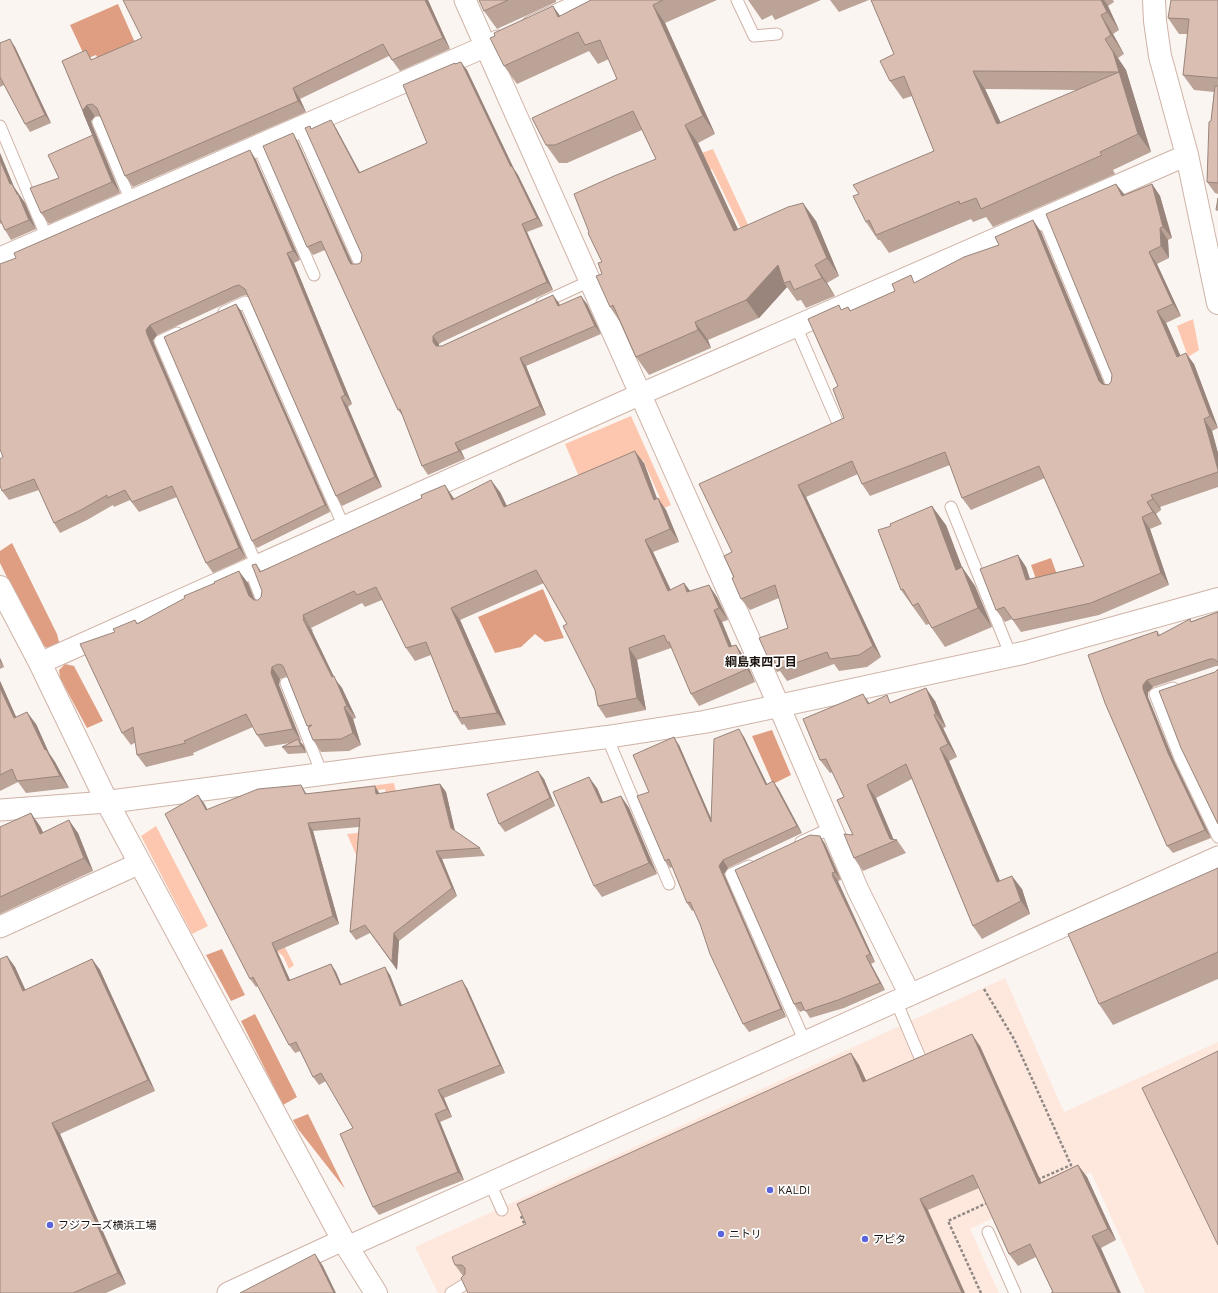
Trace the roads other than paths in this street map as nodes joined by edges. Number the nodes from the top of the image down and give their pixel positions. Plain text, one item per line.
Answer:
1 (465, 0) edge
2 (590, 0) edge
3 (737, 0) edge
4 (1154, 0) edge
5 (777, 34) dead end
6 (486, 47) junction
7 (98, 122) edge
8 (0, 126) edge
9 (300, 128) junction
10 (258, 146) junction
11 (1187, 155) junction
12 (131, 201) junction
13 (1043, 218) junction
14 (47, 238) junction
15 (0, 258) edge
16 (361, 266) edge
17 (314, 275) dead end
18 (590, 281) junction
19 (1218, 303) edge
20 (535, 307) edge
21 (217, 315) edge
22 (796, 326) junction
23 (188, 328) edge
24 (1114, 390) edge
25 (641, 394) junction
26 (840, 428) edge
27 (951, 507) dead end
28 (344, 527) junction
29 (253, 568) junction
30 (0, 587) edge
31 (1218, 599) edge
32 (264, 605) edge
33 (1012, 656) junction
34 (40, 663) junction
35 (286, 682) edge
36 (1183, 684) edge
37 (778, 706) junction
38 (607, 737) junction
39 (322, 774) junction
40 (107, 802) junction
41 (0, 810) edge
42 (831, 828) junction
43 (1218, 837) edge
44 (788, 848) edge
45 (1218, 857) edge
46 (760, 861) edge
47 (140, 863) junction
48 (669, 884) dead end
49 (0, 927) edge
50 (903, 998) junction
51 (805, 1042) junction
52 (922, 1060) edge
53 (490, 1183) junction
54 (502, 1210) road end
55 (988, 1232) edge
56 (345, 1244) junction
57 (467, 1283) edge
58 (228, 1293) edge
59 (376, 1293) edge
60 (451, 1293) edge
61 (1015, 1293) edge

1 - 6 street
2 - 6 street
3 - 5 lane
4 - 11 street
6 - 9 street
6 - 18 street
7 - 12 lane
8 - 14 lane
9 - 10 street
9 - 16 lane
10 - 12 street
10 - 17 lane
11 - 13 street
11 - 19 street
12 - 14 street
13 - 22 street
13 - 24 lane
14 - 15 street
18 - 20 lane
18 - 25 street
21 - 28 lane
22 - 25 street
22 - 26 lane
23 - 29 lane
25 - 28 street
25 - 37 street
27 - 33 lane
28 - 29 street
29 - 32 lane
29 - 34 street
30 - 34 street
31 - 33 street
33 - 37 street
34 - 40 street
35 - 39 lane
36 - 43 lane
37 - 38 street
37 - 42 street
38 - 39 street
38 - 48 lane
39 - 40 street
40 - 41 street
40 - 47 street
42 - 44 lane
42 - 50 street
45 - 50 street
46 - 51 lane
47 - 49 street
47 - 56 street
50 - 51 street
50 - 52 lane
51 - 53 street
53 - 54 lane
53 - 56 street
55 - 61 lane
56 - 58 street
56 - 59 street
57 - 60 lane

